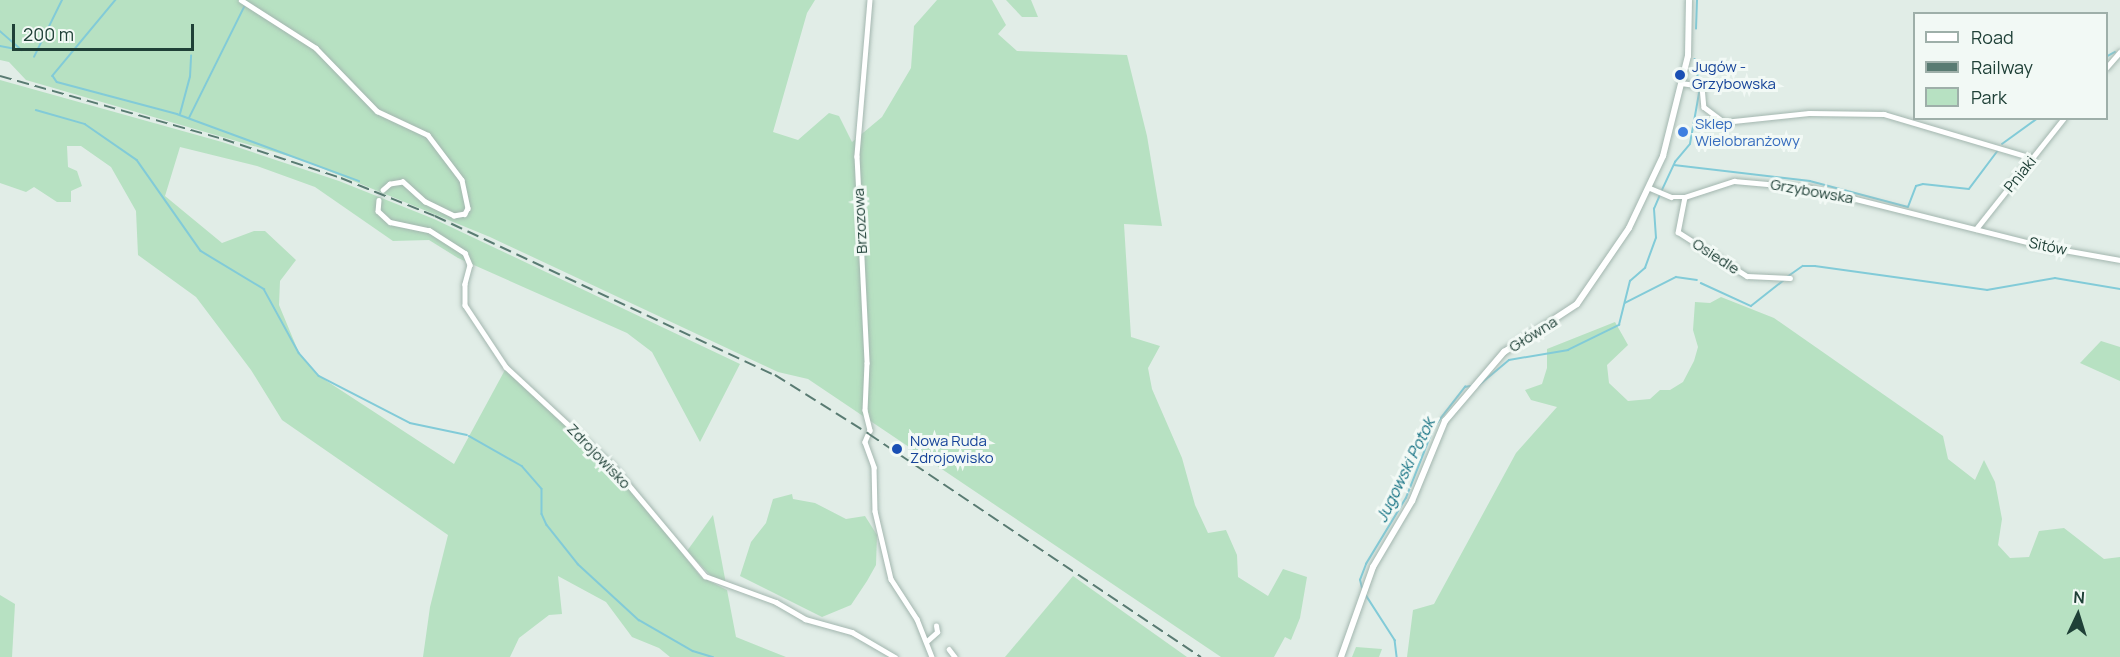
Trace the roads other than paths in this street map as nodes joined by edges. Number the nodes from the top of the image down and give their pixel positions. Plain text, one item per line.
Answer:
1 (241, 0) edge
2 (870, 0) edge
3 (1689, 0) edge
4 (2120, 52) edge
5 (2108, 66) edge
6 (1682, 83) junction
7 (2062, 120) edge
8 (2033, 158) junction
9 (1650, 188) junction
10 (383, 190) dead end
11 (1685, 197) junction
12 (379, 200) dead end
13 (1976, 229) junction
14 (2120, 260) edge
15 (1787, 278) dead end
16 (936, 626) dead end
17 (927, 642) junction
18 (949, 649) dead end
19 (895, 657) edge
20 (932, 657) edge
21 (955, 657) edge
22 (1341, 657) edge

1 - 10 street
2 - 17 street, Brzozowa
3 - 6 street, Główna
4 - 5 street
6 - 8 street
6 - 9 street, Główna
7 - 8 street, Pniaki
8 - 13 street, Pniaki
9 - 11 street, Grzybowska
9 - 22 street, Główna
11 - 13 street, Grzybowska
11 - 15 street, Osiedle
12 - 19 street, Zdrojowisko
13 - 14 street, Sitów
16 - 17 street
17 - 20 street
18 - 21 street

